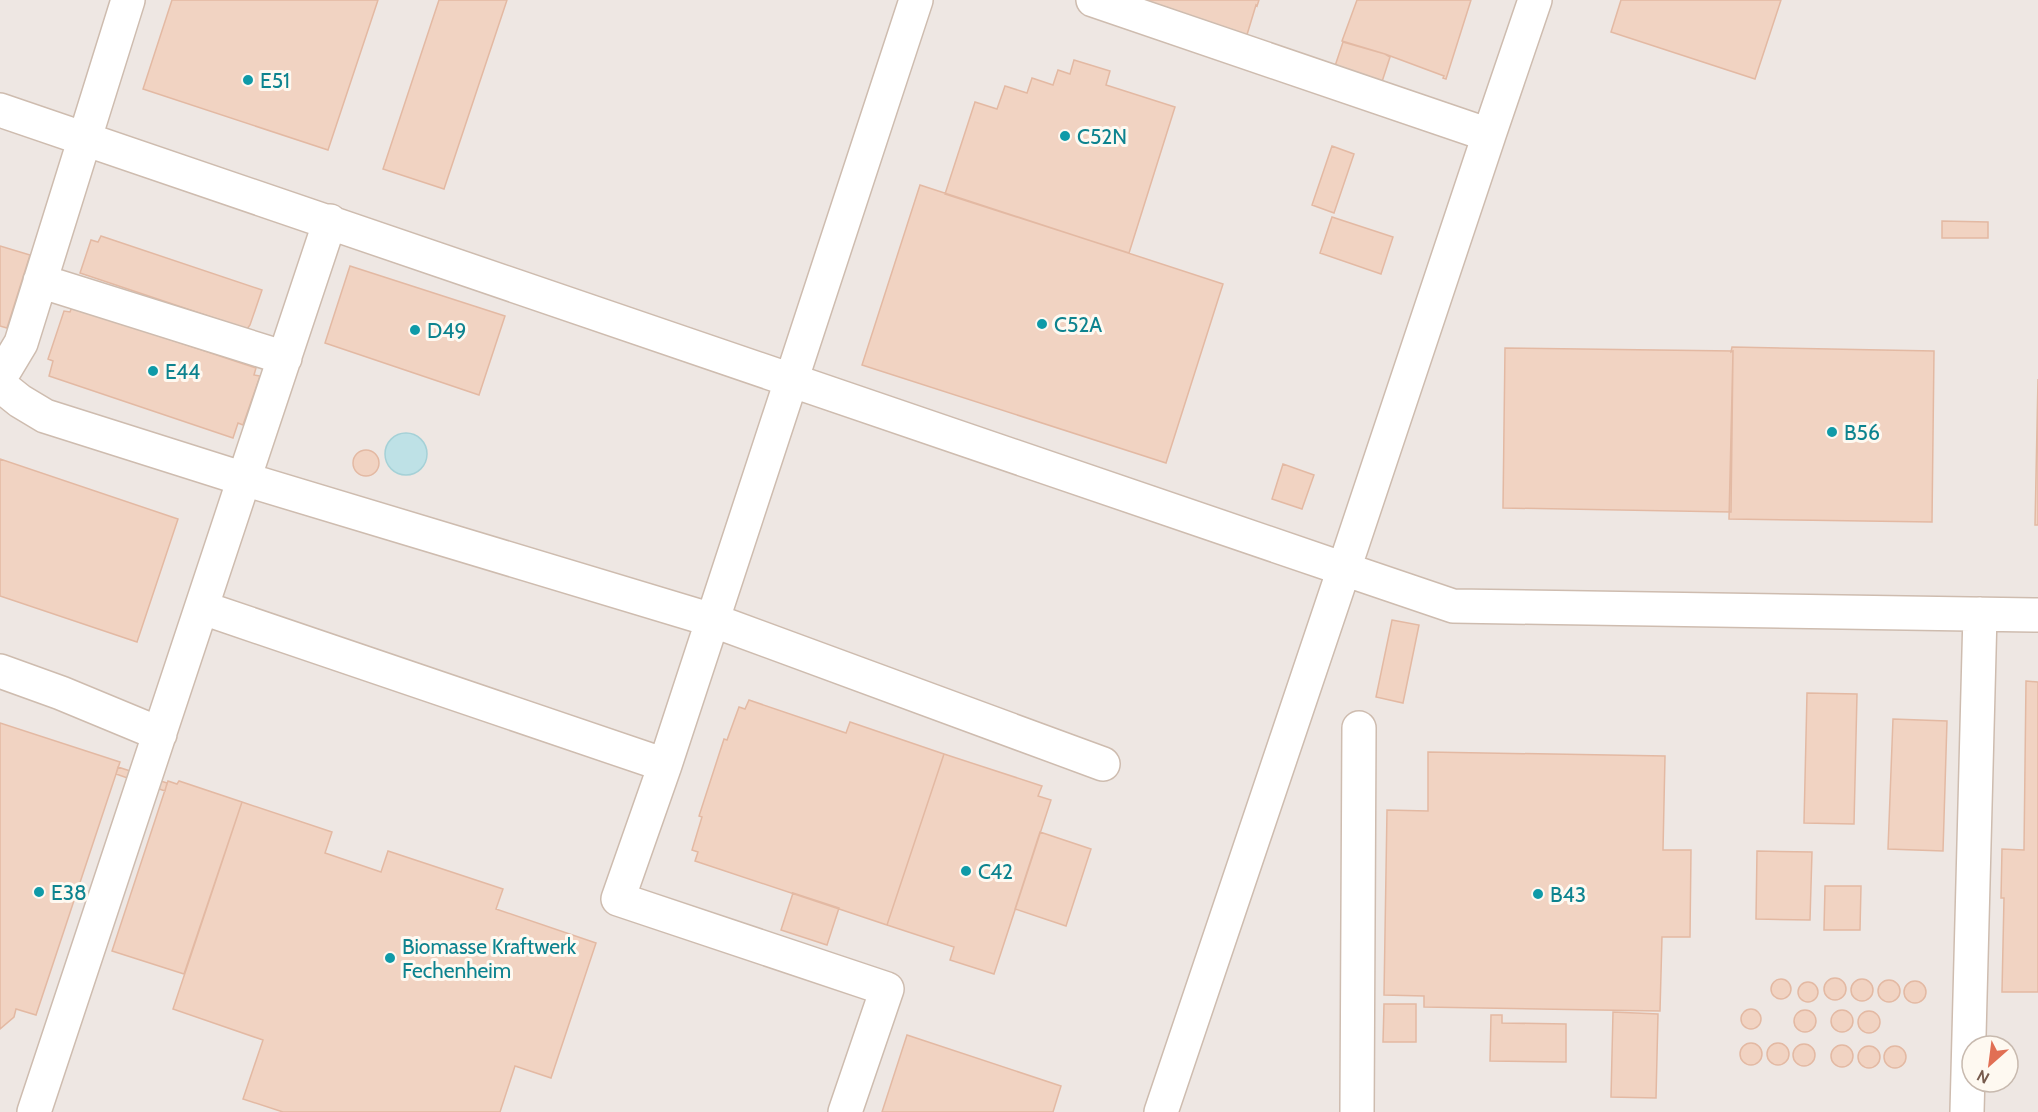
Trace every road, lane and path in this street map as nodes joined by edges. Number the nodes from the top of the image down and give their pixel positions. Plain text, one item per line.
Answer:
1 (128, 0) edge
2 (916, 0) edge
3 (1093, 0) edge
4 (1534, 0) edge
5 (0, 110) edge
6 (1489, 135) junction
7 (86, 139) junction
8 (330, 221) junction
9 (40, 281) junction
10 (285, 358) junction
11 (0, 378) edge
12 (790, 380) junction
13 (0, 386) edge
14 (244, 479) junction
15 (1344, 569) junction
16 (203, 608) junction
17 (1980, 614) junction
18 (2038, 615) edge
19 (712, 620) junction
20 (0, 671) edge
21 (1359, 728) dead end
22 (160, 734) junction
23 (1103, 764) dead end
24 (665, 765) junction
25 (34, 1112) edge
26 (845, 1112) edge
27 (1161, 1112) edge
28 (1357, 1112) edge
29 (1967, 1112) edge

1 - 7 lane
2 - 12 lane
3 - 6 lane
4 - 6 lane
5 - 7 lane
6 - 15 lane
7 - 8 lane
7 - 9 lane
8 - 10 lane
8 - 12 lane
9 - 10 lane
9 - 11 lane
10 - 14 lane
12 - 15 lane
12 - 19 lane
13 - 14 lane
14 - 16 lane
14 - 19 lane
15 - 17 lane
15 - 27 lane
16 - 22 lane
16 - 24 lane
17 - 18 lane
17 - 29 lane
19 - 23 lane
19 - 24 lane
20 - 22 lane
21 - 28 lane
22 - 25 lane
24 - 26 lane

